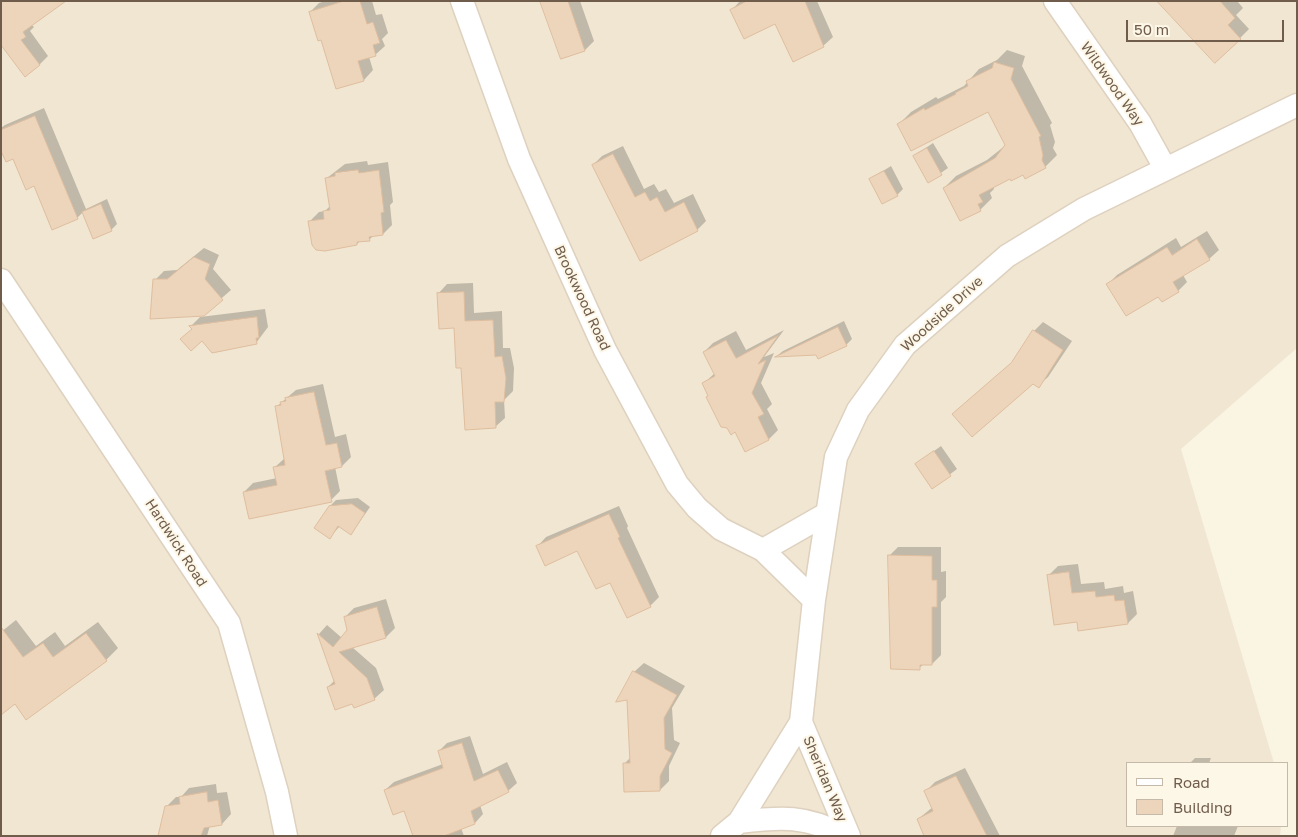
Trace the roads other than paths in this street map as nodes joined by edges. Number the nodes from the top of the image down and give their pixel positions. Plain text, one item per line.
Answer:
1 (462, 1) edge
2 (1055, 1) edge
3 (1297, 105) edge
4 (1166, 168) junction
5 (1, 280) edge
6 (826, 514) junction
7 (763, 550) junction
8 (814, 600) junction
9 (801, 722) junction
10 (739, 822) junction
11 (286, 836) edge
12 (722, 836) edge
13 (845, 836) edge
14 (849, 836) edge

1 - 7 street, Brookwood Road
2 - 4 street, Wildwood Way
3 - 4 street, Woodside Drive
4 - 6 street, Woodside Drive
5 - 11 street, Hardwick Road
6 - 7 street
6 - 8 street, Woodside Drive
7 - 8 street, Brookwood Road
8 - 9 street, Woodside Drive
9 - 10 street, Woodside Drive
9 - 14 street, Sheridan Way
10 - 12 street, Woodside Drive
10 - 13 street

